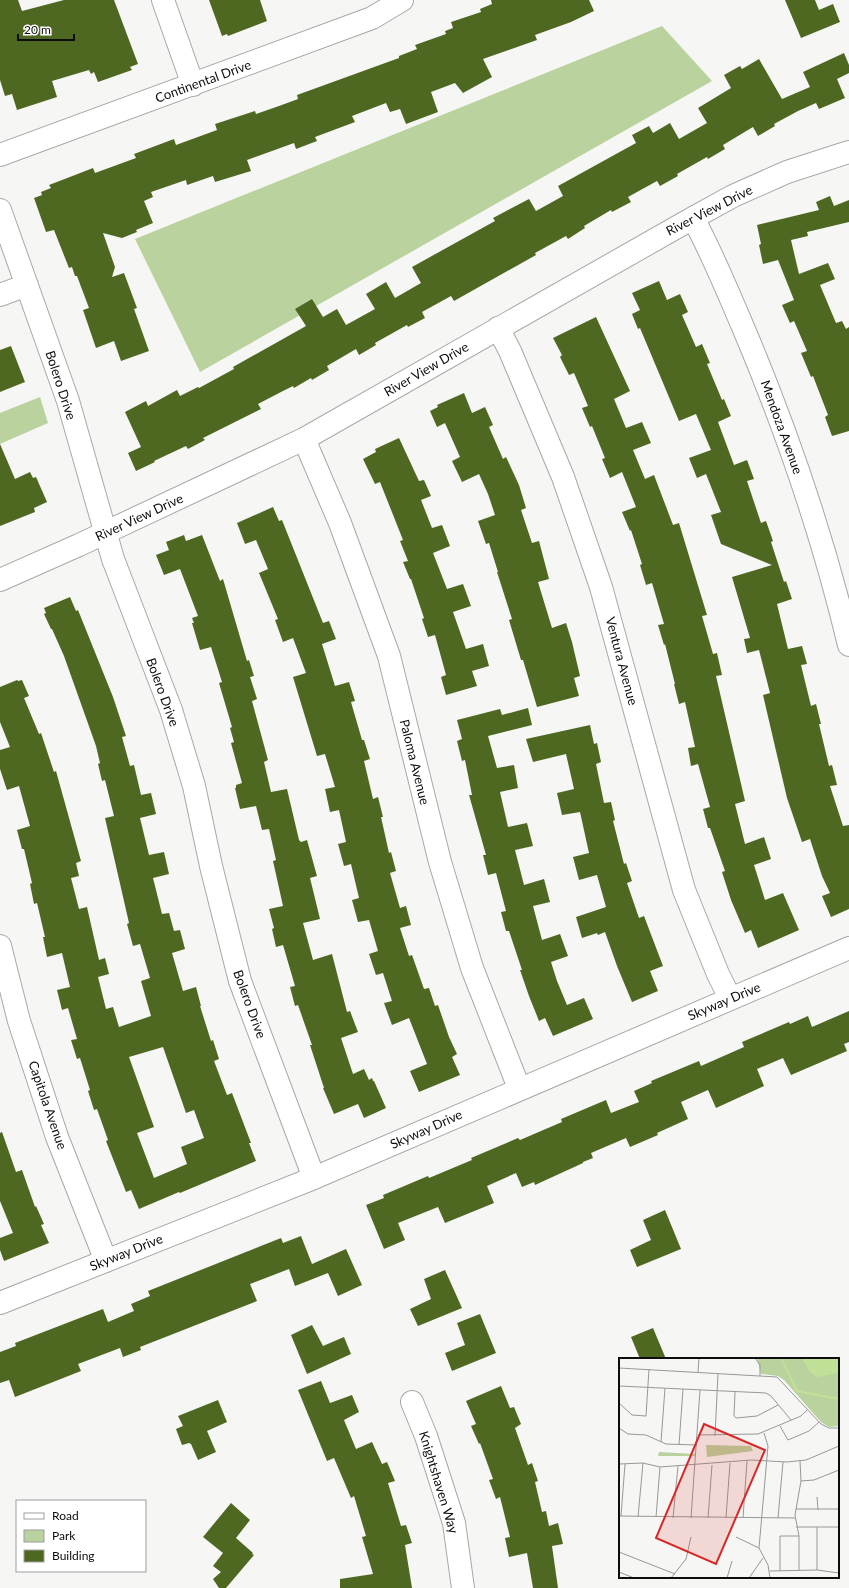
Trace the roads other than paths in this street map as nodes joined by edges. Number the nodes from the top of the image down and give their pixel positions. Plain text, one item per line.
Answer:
1 (162, 0) edge
2 (402, 0) edge
3 (193, 85) junction
4 (849, 152) edge
5 (0, 155) edge
6 (0, 210) edge
7 (693, 218) junction
8 (27, 285) junction
9 (0, 295) edge
10 (498, 328) junction
11 (304, 439) junction
12 (106, 532) junction
13 (0, 580) edge
14 (849, 645) edge
15 (0, 946) edge
16 (849, 948) edge
17 (730, 998) junction
18 (520, 1088) junction
19 (314, 1178) junction
20 (106, 1261) junction
21 (0, 1303) edge
22 (412, 1402) dead end
23 (463, 1588) edge

1 - 3 street
2 - 3 street, Continental Drive
3 - 5 street, Continental Drive
4 - 7 street, River View Drive
6 - 8 street, Bolero Drive
7 - 10 street, River View Drive
7 - 14 street, Mendoza Avenue
8 - 9 street
8 - 12 street, Bolero Drive
10 - 11 street, River View Drive
10 - 17 street, Ventura Avenue
11 - 12 street, River View Drive
11 - 18 street, Paloma Avenue
12 - 13 street, River View Drive
12 - 19 street, Bolero Drive
15 - 20 street, Capitola Avenue
16 - 17 street, Skyway Drive
17 - 18 street, Skyway Drive
18 - 19 street, Skyway Drive
19 - 20 street, Skyway Drive
20 - 21 street, Skyway Drive
22 - 23 street, Knightshaven Way

